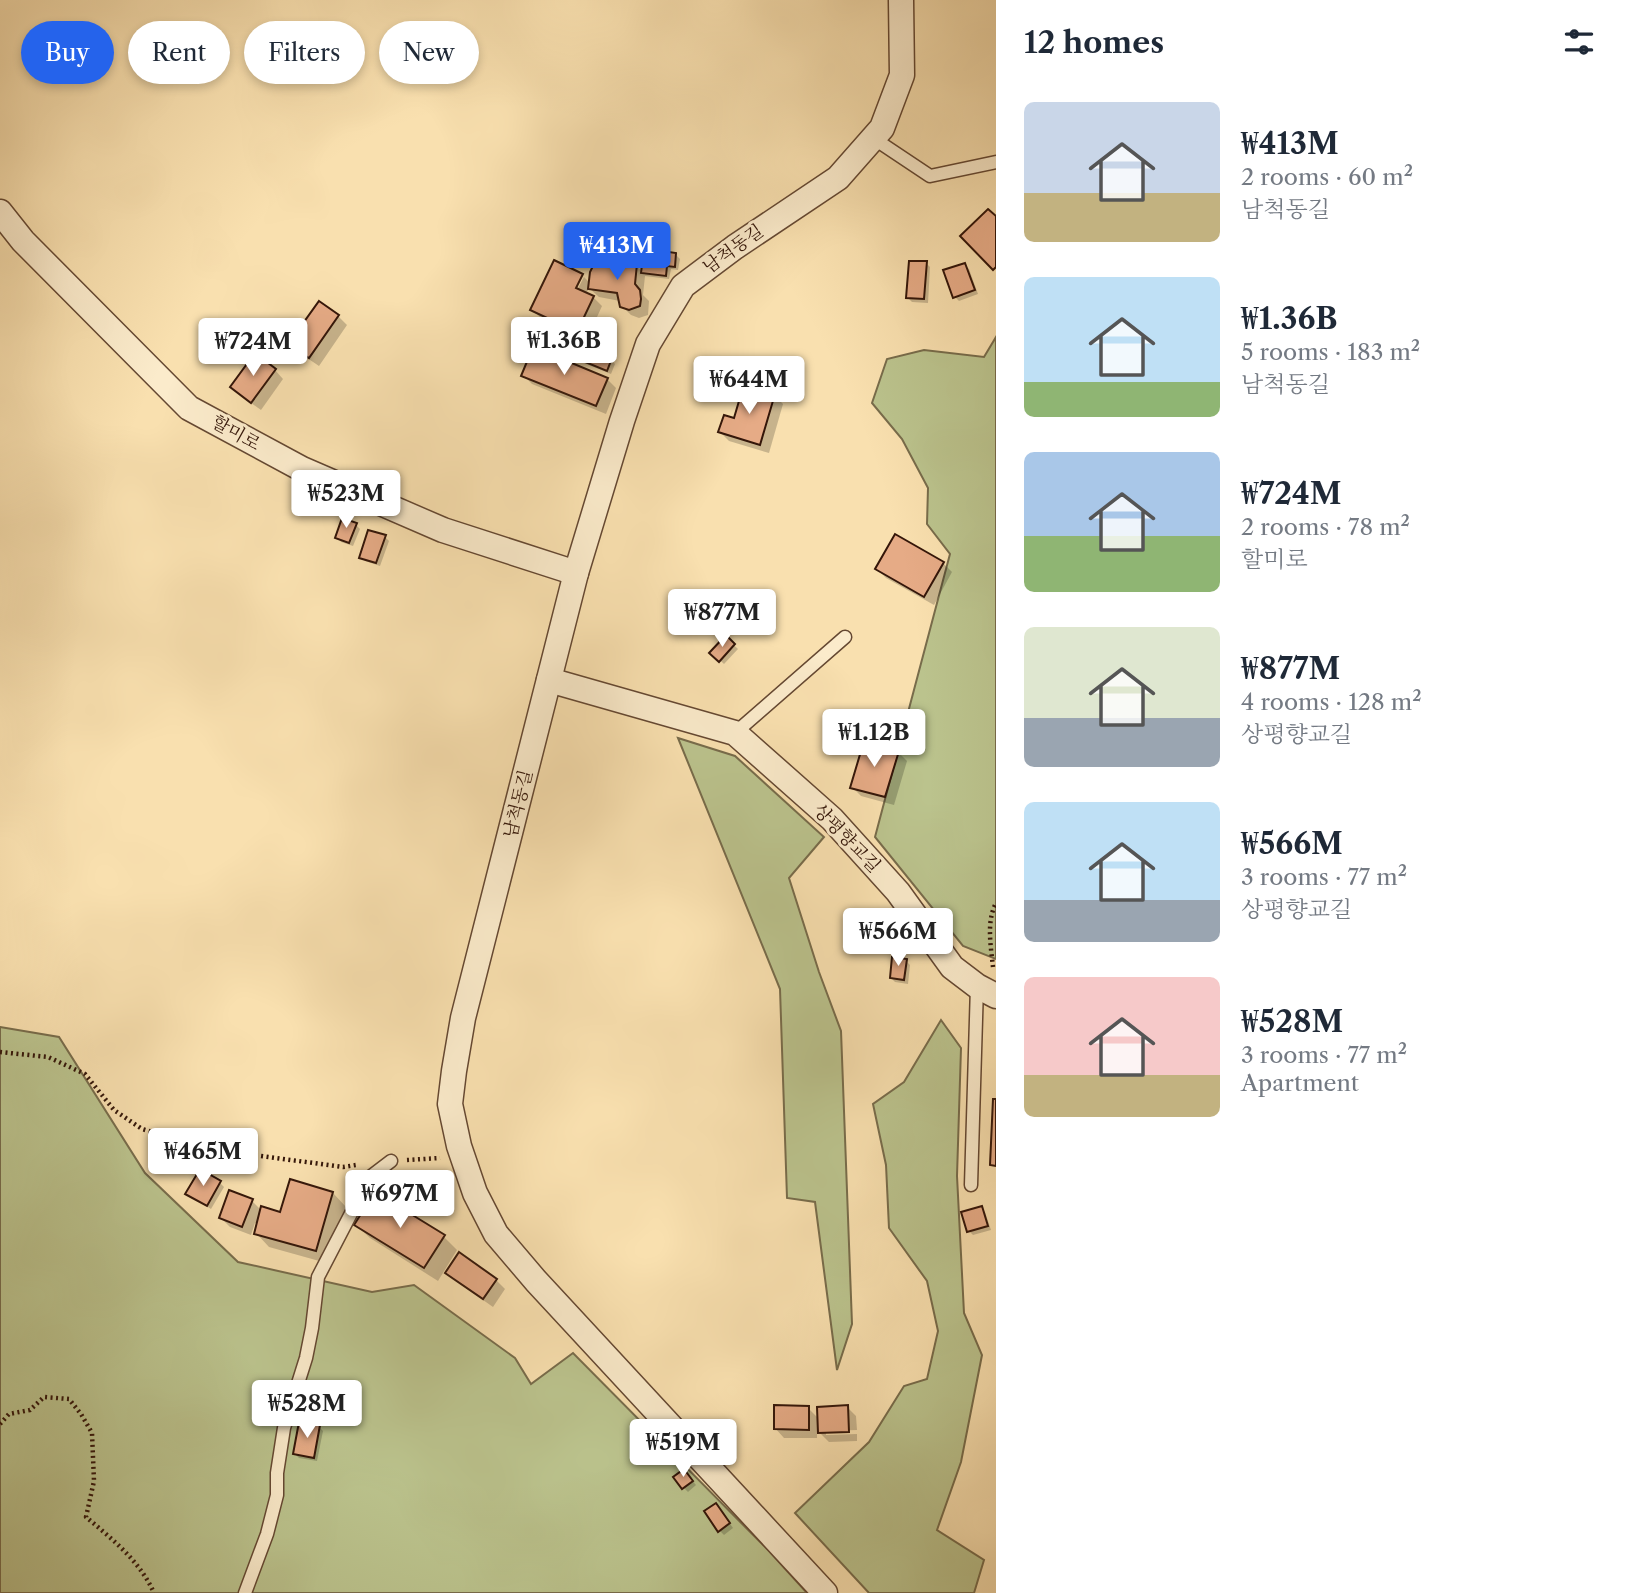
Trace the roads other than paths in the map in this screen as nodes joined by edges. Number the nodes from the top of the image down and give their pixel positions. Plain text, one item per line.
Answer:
1 (901, 0) edge
2 (873, 138) junction
3 (996, 162) edge
4 (0, 212) edge
5 (576, 573) junction
6 (845, 637) dead end
7 (549, 680) junction
8 (734, 733) junction
9 (989, 993) edge
10 (391, 1161) road end
11 (971, 1185) dead end
12 (245, 1593) edge
13 (825, 1593) edge

1 - 2 street, 남척동길
2 - 3 lane
2 - 5 street, 남척동길
4 - 5 street, 할미로
5 - 7 street, 남척동길
6 - 8 lane
7 - 8 street, 상평향교길
7 - 13 street, 남척동길
8 - 9 street, 상평향교길
9 - 11 lane
10 - 12 lane

